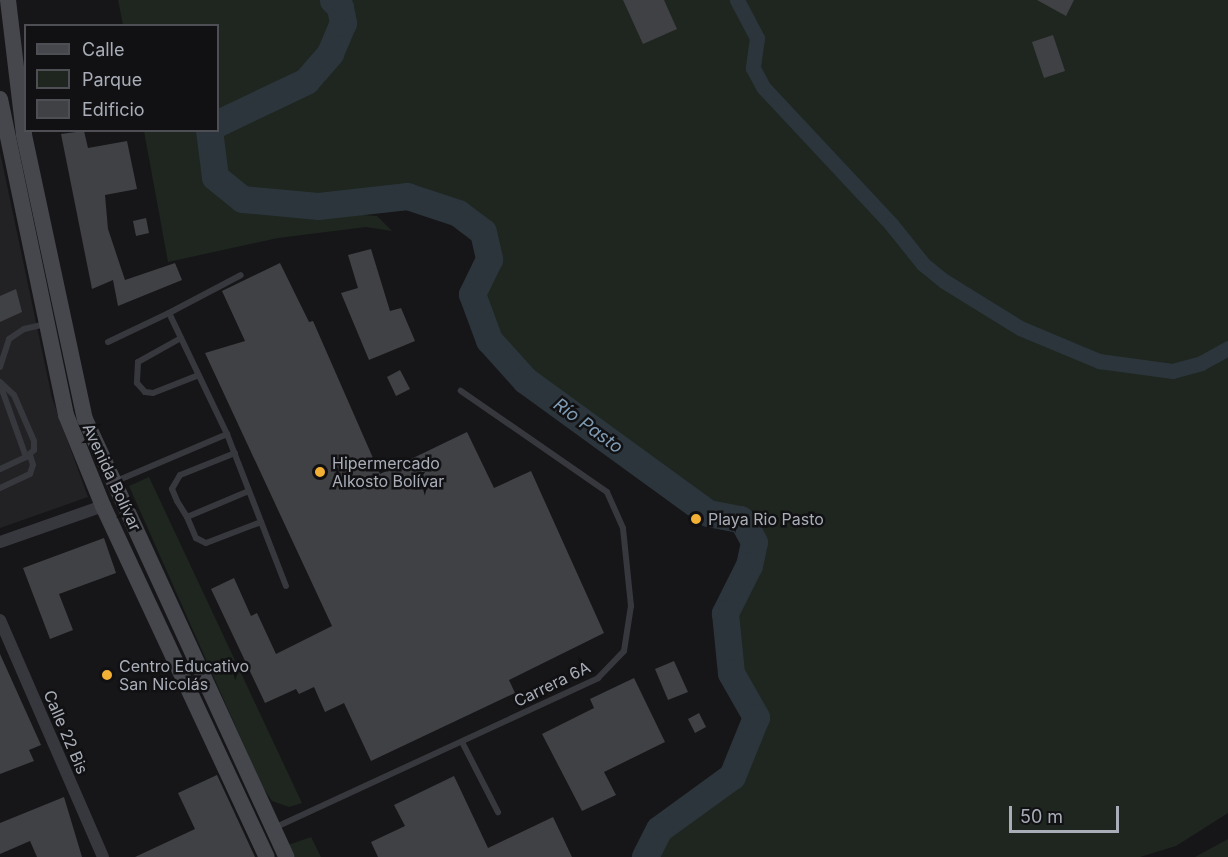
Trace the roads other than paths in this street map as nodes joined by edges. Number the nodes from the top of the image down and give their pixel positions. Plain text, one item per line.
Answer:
1 (8, 0) edge
2 (1, 109) edge
3 (21, 112) junction
4 (24, 135) junction
5 (3, 137) edge
6 (242, 275) dead end
7 (169, 313) junction
8 (46, 324) junction
9 (181, 338) junction
10 (108, 342) dead end
11 (0, 367) edge
12 (199, 375) junction
13 (0, 383) edge
14 (461, 391) dead end
15 (227, 434) junction
16 (235, 453) junction
17 (28, 456) junction
18 (0, 470) edge
19 (114, 483) junction
20 (0, 488) edge
21 (249, 491) junction
22 (103, 506) junction
23 (187, 517) junction
24 (261, 522) junction
25 (0, 542) edge
26 (286, 586) dead end
27 (0, 620) edge
28 (462, 742) junction
29 (498, 812) dead end
30 (273, 829) junction
31 (103, 857) edge
32 (267, 857) edge
33 (286, 857) edge

1 - 3 main road, Avenida Bolívar
2 - 3 main road
2 - 5 main road, Avenida Bolívar
3 - 4 main road, Avenida Bolívar
4 - 5 main road
4 - 19 main road, Avenida Bolívar
5 - 8 main road, Avenida Bolívar
6 - 7 lane
7 - 9 lane
7 - 10 lane
8 - 11 lane
8 - 22 main road, Avenida Bolívar
9 - 12 lane
9 - 12 lane
12 - 15 lane
13 - 17 lane
13 - 17 lane
14 - 28 lane, Carrera 6A
15 - 16 lane
15 - 19 lane
16 - 21 lane
16 - 23 lane
17 - 18 lane
17 - 20 lane
19 - 30 main road, Avenida Bolívar
21 - 23 lane
21 - 24 lane
22 - 25 street
22 - 32 main road, Avenida Bolívar
23 - 24 lane
24 - 26 lane
27 - 31 street, Calle 22 Bis
28 - 29 lane
28 - 30 lane, Carrera 6A
30 - 33 main road, Avenida Bolívar

